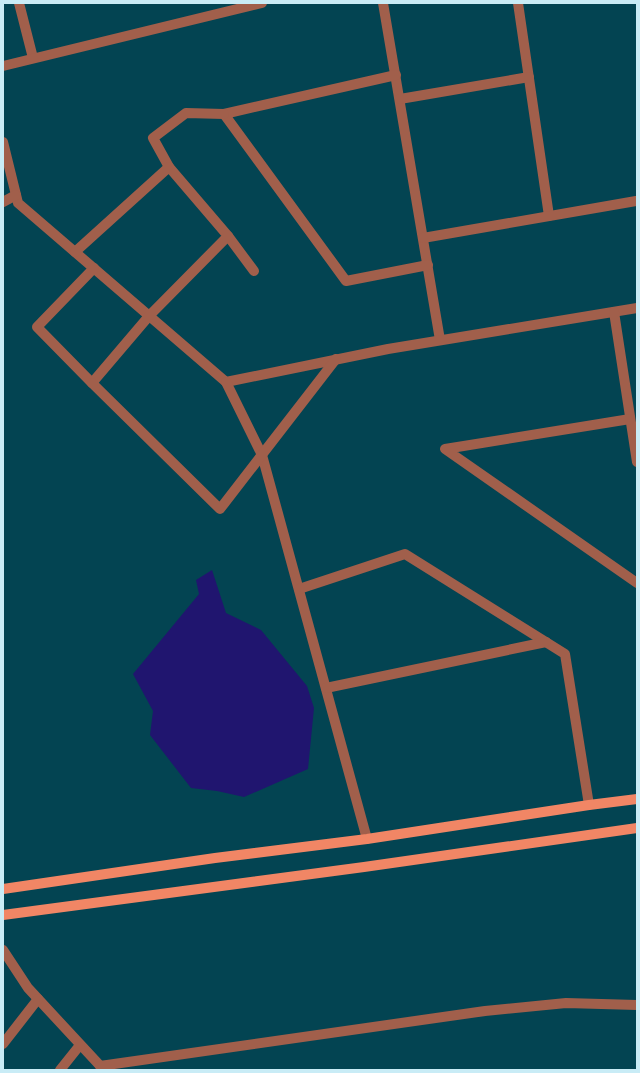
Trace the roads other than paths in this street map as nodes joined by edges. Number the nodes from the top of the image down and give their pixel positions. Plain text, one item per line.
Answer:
1 (19, 3) edge
2 (384, 3) edge
3 (518, 3) edge
4 (256, 4) edge
5 (34, 58) junction
6 (3, 66) edge
7 (396, 75) junction
8 (530, 77) junction
9 (400, 99) junction
10 (224, 114) junction
11 (3, 142) edge
12 (169, 167) junction
13 (6, 168) edge
14 (16, 195) junction
15 (636, 201) dead end
16 (3, 202) edge
17 (550, 216) junction
18 (228, 236) junction
19 (423, 238) junction
20 (75, 252) junction
21 (428, 265) junction
22 (94, 268) junction
23 (254, 271) dead end
24 (637, 308) edge
25 (614, 312) junction
26 (149, 316) junction
27 (440, 340) junction
28 (336, 359) junction
29 (226, 382) junction
30 (92, 383) junction
31 (630, 419) junction
32 (262, 455) junction
33 (637, 462) edge
34 (637, 583) edge
35 (299, 589) junction
36 (546, 642) junction
37 (326, 688) junction
38 (637, 799) edge
39 (589, 805) junction
40 (637, 828) edge
41 (367, 839) junction
42 (3, 889) edge
43 (3, 915) edge
44 (3, 950) edge
45 (38, 999) junction
46 (637, 1005) edge
47 (3, 1044) edge
48 (80, 1045) junction
49 (102, 1068) edge
50 (60, 1070) edge

1 - 5 street
2 - 7 street
3 - 8 street
4 - 5 street
5 - 6 street
7 - 9 street
7 - 10 street
8 - 9 street
8 - 17 street
9 - 19 street
10 - 12 street
10 - 21 street
11 - 13 street
12 - 18 street
12 - 20 street
13 - 14 street
14 - 16 street
14 - 20 street
15 - 17 street
17 - 19 street
18 - 23 street
18 - 26 street
19 - 21 street
20 - 22 street
21 - 27 street
22 - 26 street
22 - 30 street
24 - 25 street
25 - 27 street
25 - 31 street
26 - 29 street
26 - 30 street
27 - 28 street
28 - 29 street
28 - 32 street
29 - 32 street
30 - 32 street
31 - 33 street
31 - 34 street
32 - 35 street
35 - 36 street
35 - 37 street
36 - 37 street
36 - 39 street
37 - 41 street
38 - 39 main road
39 - 41 main road
40 - 43 main road
41 - 42 main road
44 - 45 street
45 - 47 street
45 - 48 street
46 - 49 street
48 - 49 street
48 - 50 street

